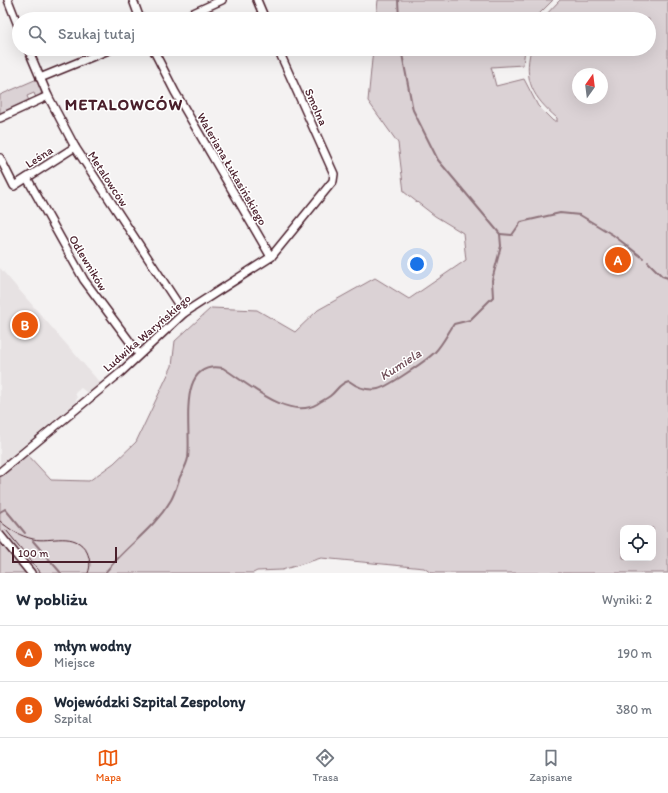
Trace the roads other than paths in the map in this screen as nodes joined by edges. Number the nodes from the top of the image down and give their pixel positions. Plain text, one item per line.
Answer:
1 (8, 0) edge
2 (132, 0) edge
3 (222, 0) edge
4 (257, 0) edge
5 (13, 12) edge
6 (137, 12) edge
7 (195, 12) edge
8 (262, 12) edge
9 (31, 56) edge
10 (94, 56) edge
11 (157, 56) edge
12 (281, 56) edge
13 (40, 78) junction
14 (48, 96) junction
15 (0, 118) edge
16 (75, 147) junction
17 (0, 158) edge
18 (334, 174) joint
19 (27, 178) junction
20 (271, 257) junction
21 (184, 313) junction
22 (139, 354) junction
23 (0, 472) edge
24 (0, 535) edge
25 (31, 573) edge

1 - 5 street
2 - 6 street
3 - 7 street
4 - 8 street
9 - 13 street, Metalowców
10 - 13 street
11 - 20 street, Waleriana Łukasińskiego
12 - 18 street, Smolna
13 - 14 street, Metalowców
14 - 15 street
14 - 16 street, Metalowców
16 - 19 street, Leśna
16 - 21 street, Metalowców
17 - 19 street, Leśna
18 - 20 street, Ludwika Waryńskiego
19 - 22 street, Odlewników
20 - 21 street, Ludwika Waryńskiego
21 - 22 street, Ludwika Waryńskiego
22 - 23 street, Ludwika Waryńskiego
24 - 25 street

